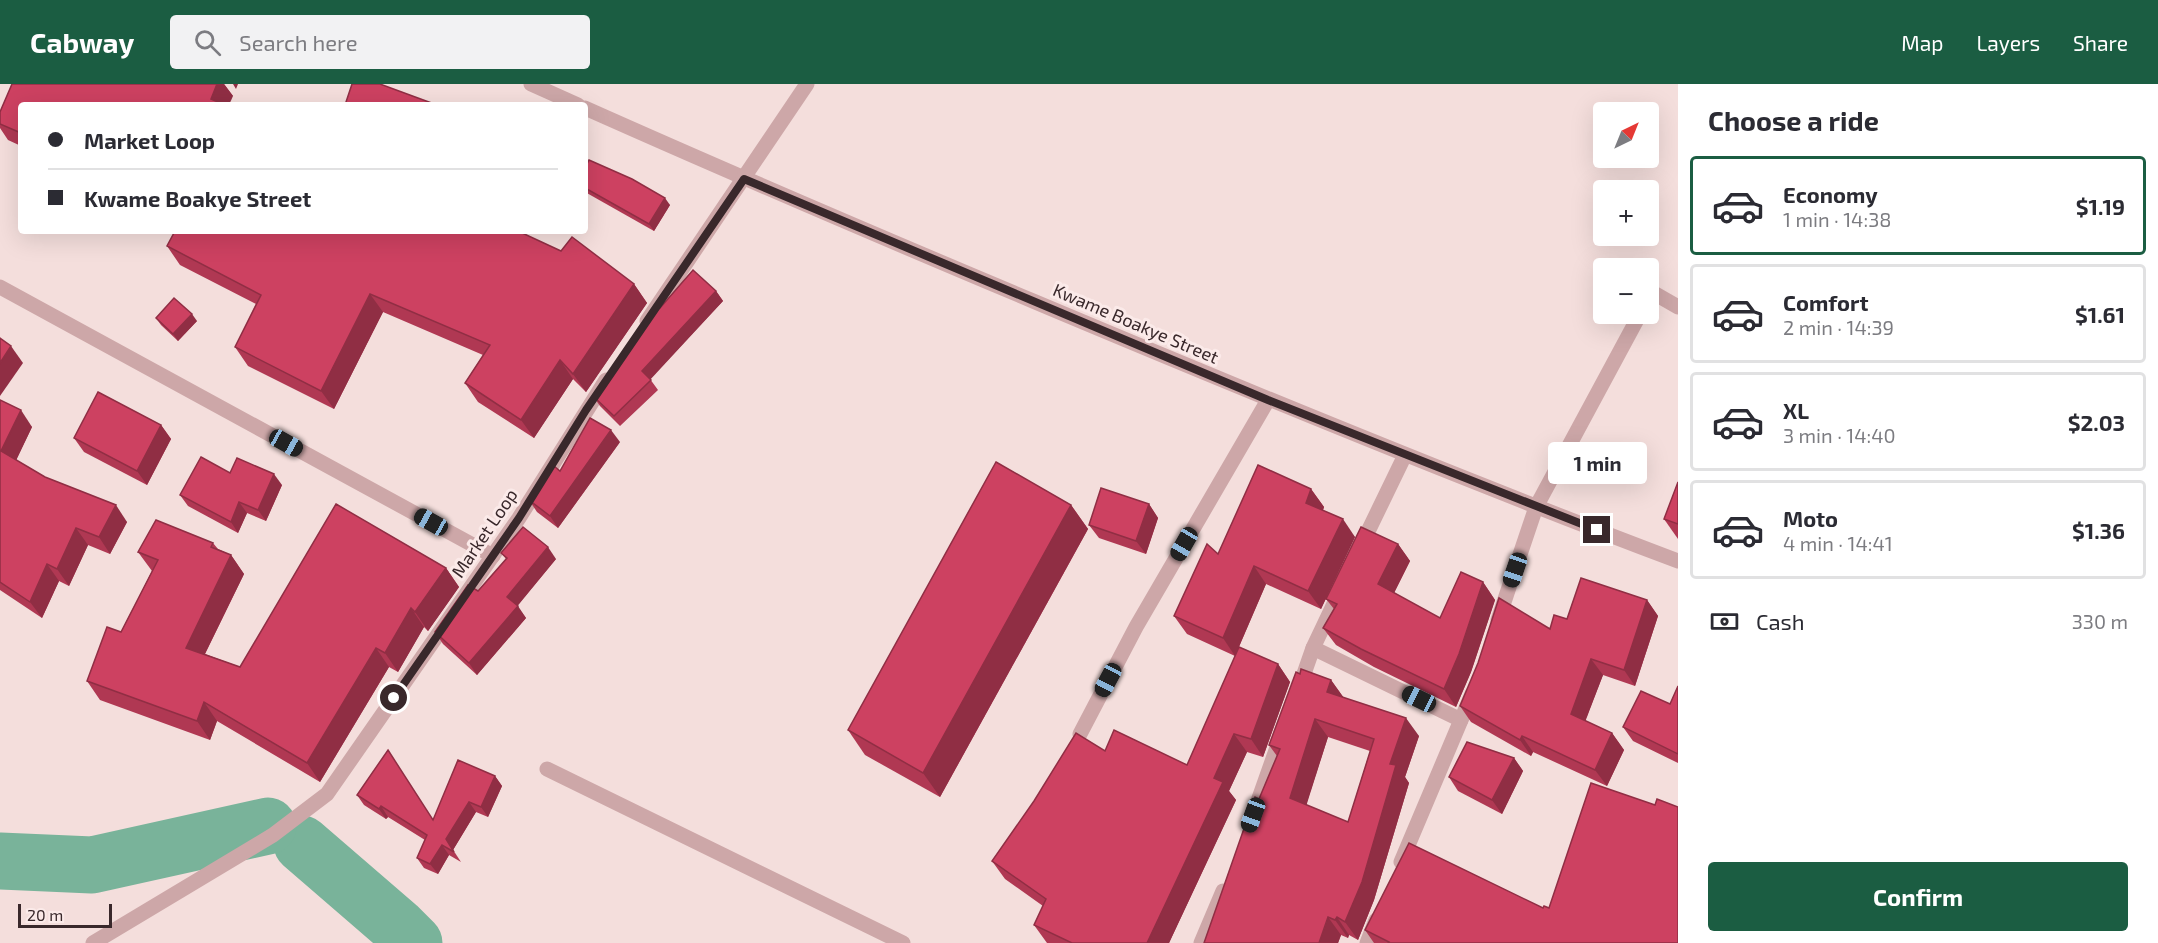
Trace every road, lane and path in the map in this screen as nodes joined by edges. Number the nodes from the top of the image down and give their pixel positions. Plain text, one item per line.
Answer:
1 (531, 84) edge
2 (807, 84) edge
3 (571, 102) edge
4 (588, 109) edge
5 (744, 179) junction
6 (0, 286) edge
7 (1659, 296) edge
8 (1678, 307) edge
9 (1635, 324) edge
10 (638, 333) edge
11 (612, 371) edge
12 (1268, 400) junction
13 (1405, 455) junction
14 (1536, 507) junction
15 (493, 556) junction
16 (1678, 561) edge
17 (1495, 630) edge
18 (1313, 648) junction
19 (1476, 684) edge
20 (1293, 703) edge
21 (1461, 720) junction
22 (1286, 725) edge
23 (1080, 734) edge
24 (547, 769) dead end
25 (1246, 835) edge
26 (1229, 878) edge
27 (1394, 879) edge
28 (1380, 911) edge
29 (93, 943) edge
30 (903, 943) edge
31 (1201, 943) edge
32 (1367, 943) edge

1 - 3 street
2 - 5 street
4 - 5 street, Kwame Boakye Street
5 - 10 street
5 - 12 street, Kwame Boakye Street
6 - 15 street
7 - 8 street
9 - 14 street
11 - 15 street, Market Loop
12 - 13 street, Kwame Boakye Street
12 - 23 street
13 - 14 street, Kwame Boakye Street
13 - 18 street
14 - 16 street, Kwame Boakye Street
14 - 17 street
15 - 29 street, Market Loop
18 - 20 street
18 - 21 street
19 - 21 street
21 - 27 street
22 - 25 street
24 - 30 street
26 - 31 street
28 - 32 street

